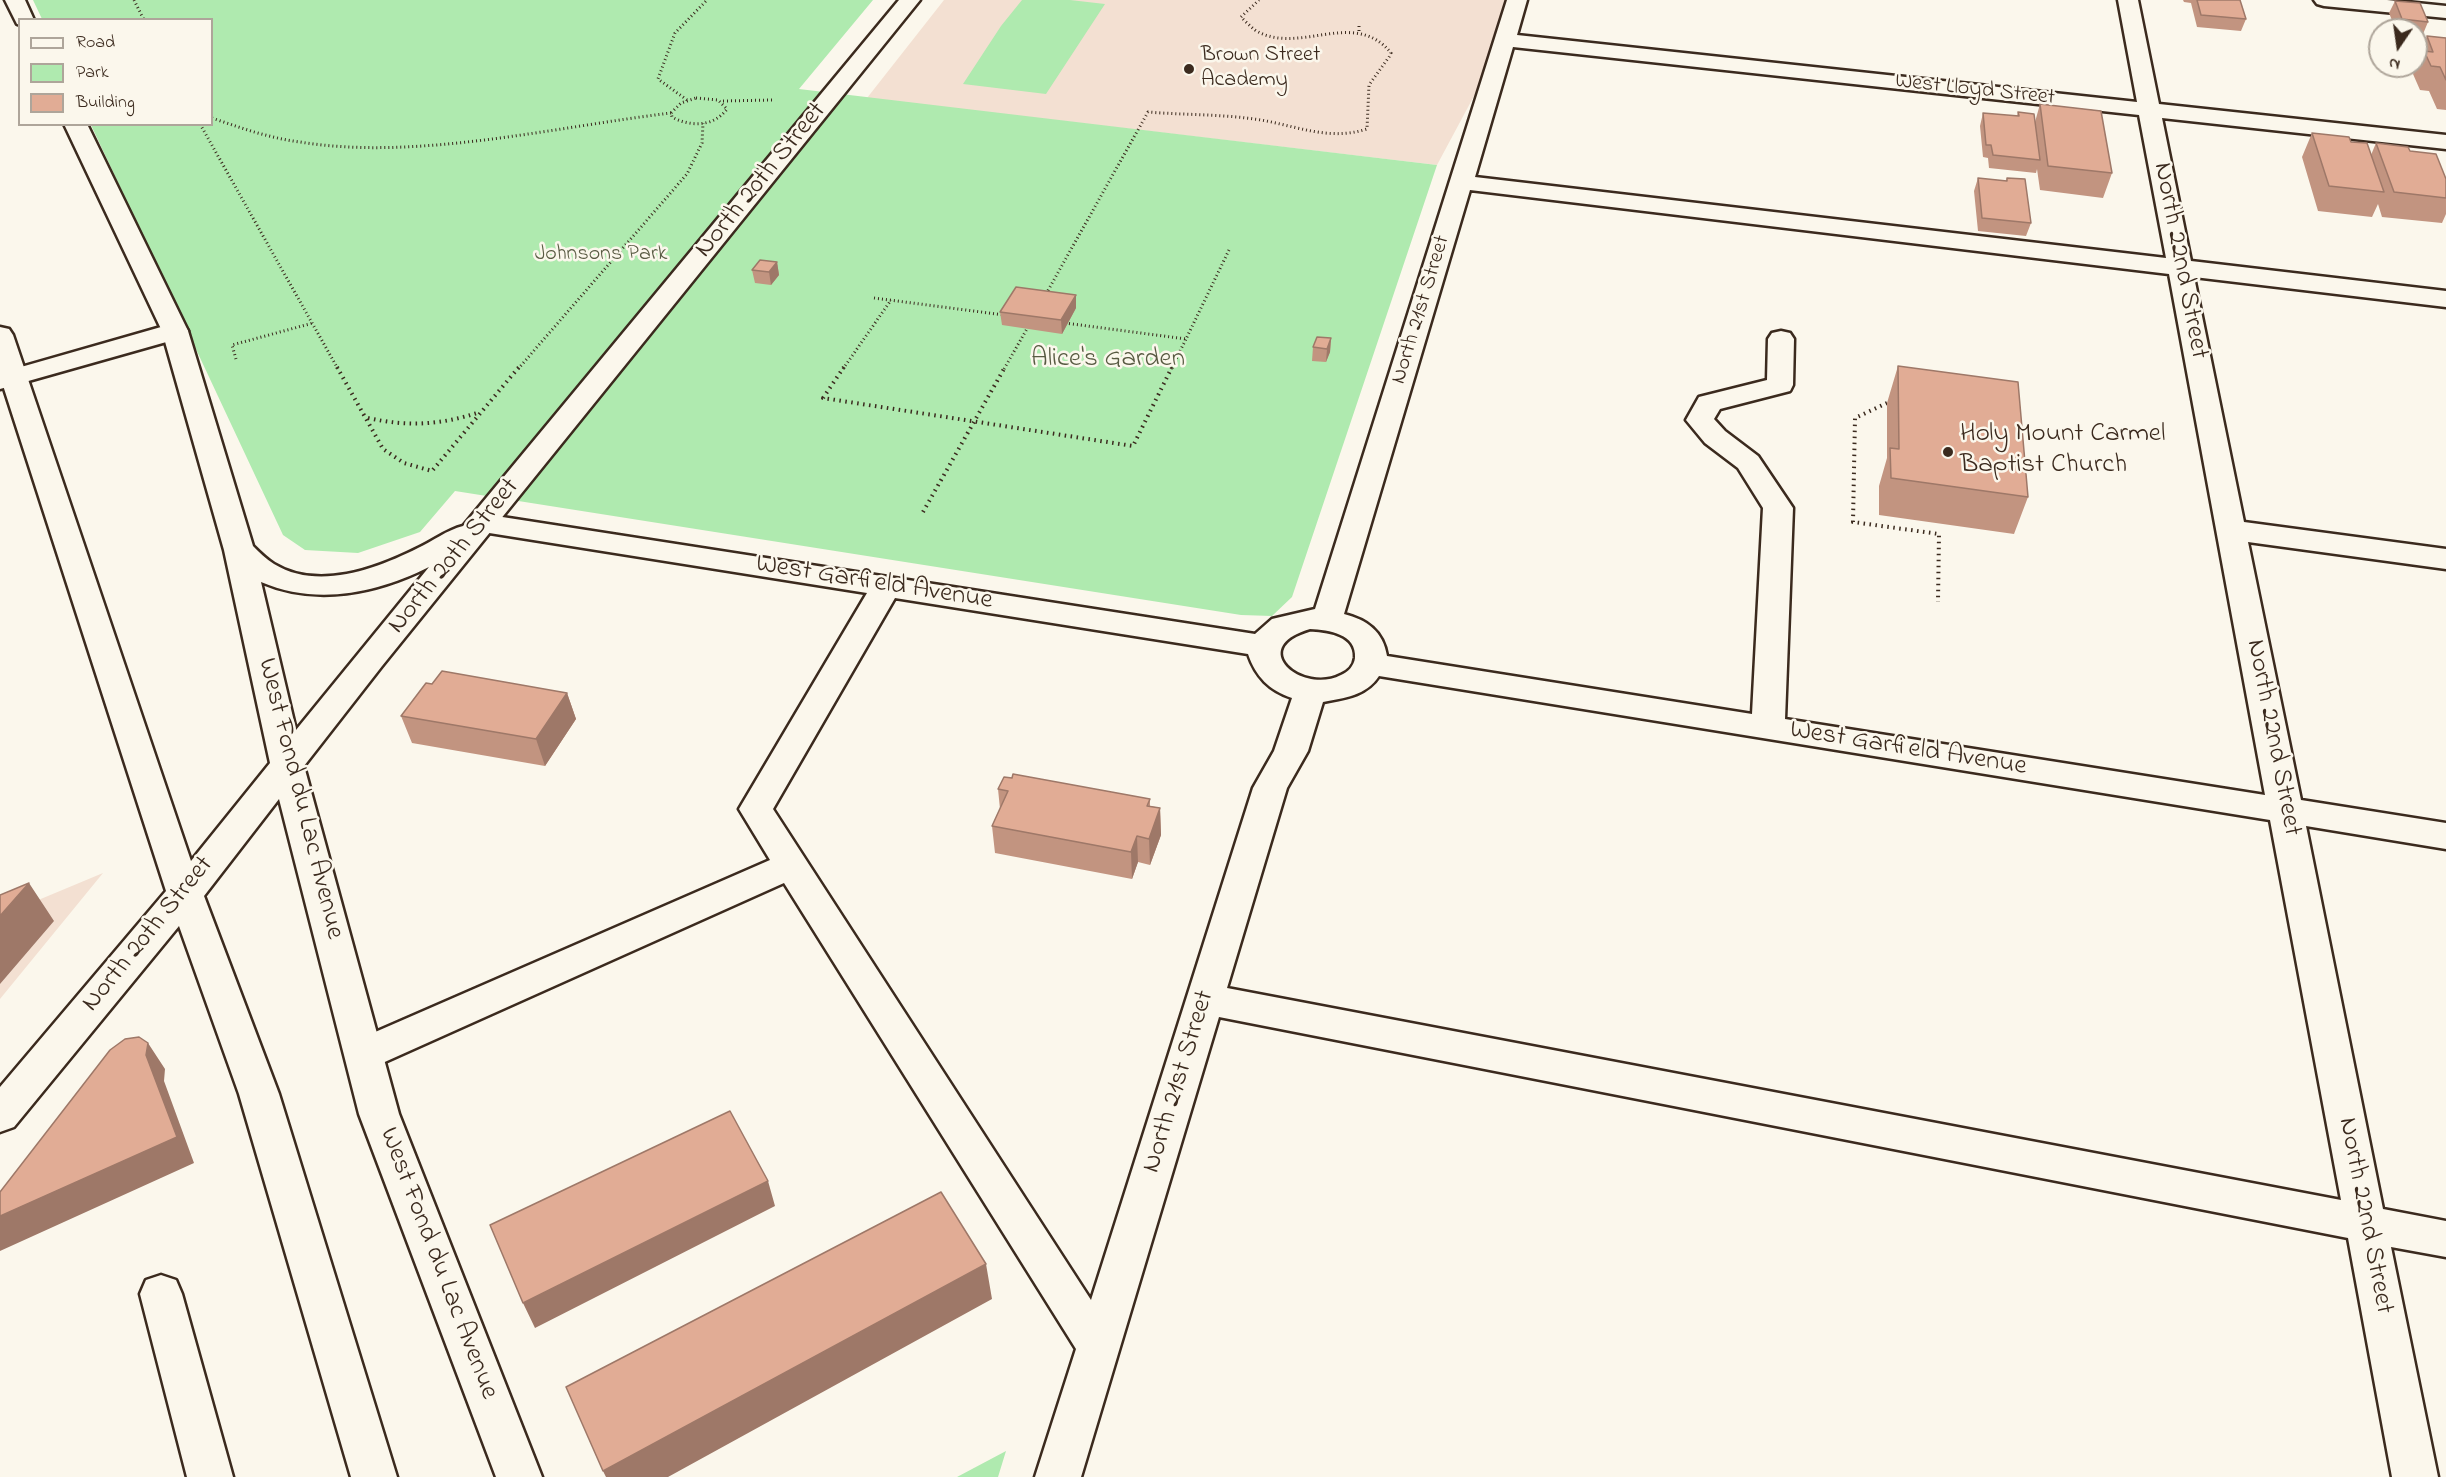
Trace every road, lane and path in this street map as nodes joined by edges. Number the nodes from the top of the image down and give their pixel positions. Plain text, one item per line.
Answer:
1 (15, 0) edge
2 (134, 0) edge
3 (707, 0) edge
4 (910, 0) edge
5 (1259, 0) edge
6 (1517, 0) edge
7 (2128, 0) edge
8 (2324, 0) edge
9 (2431, 8) edge
10 (23, 18) edge
11 (143, 18) edge
12 (1359, 26) dead end
13 (1359, 34) junction
14 (1504, 40) junction
15 (687, 100) junction
16 (722, 101) junction
17 (782, 101) dead end
18 (2149, 110) junction
19 (671, 113) junction
20 (213, 118) edge
21 (703, 123) junction
22 (76, 126) edge
23 (201, 126) edge
24 (2446, 142) edge
25 (1461, 182) junction
26 (1229, 250) dead end
27 (2180, 266) junction
28 (874, 298) dead end
29 (1044, 298) edge
30 (2446, 299) edge
31 (891, 300) junction
32 (1009, 315) edge
33 (1033, 318) edge
34 (1056, 322) edge
35 (313, 323) junction
36 (175, 331) junction
37 (0, 335) edge
38 (1186, 339) junction
39 (1781, 339) dead end
40 (237, 363) dead end
41 (8, 379) edge
42 (1887, 403) dead end
43 (480, 412) junction
44 (367, 418) junction
45 (974, 421) junction
46 (923, 512) dead end
47 (483, 523) junction
48 (2231, 530) junction
49 (239, 550) junction
50 (2446, 559) edge
51 (887, 586) junction
52 (1938, 602) dead end
53 (1327, 619) junction
54 (1264, 646) junction
55 (1370, 663) junction
56 (1310, 691) junction
57 (1768, 727) junction
58 (287, 765) junction
59 (2285, 810) junction
60 (2446, 836) edge
61 (791, 865) junction
62 (185, 894) junction
63 (1205, 999) junction
64 (364, 1054) junction
65 (0, 1115) edge
66 (2366, 1224) junction
67 (2446, 1239) edge
68 (161, 1293) dead end
69 (1098, 1346) junction
70 (210, 1477) edge
71 (374, 1477) edge
72 (519, 1477) edge
73 (1058, 1477) edge
74 (2415, 1477) edge

1 - 10 street
2 - 11 path
3 - 15 path
4 - 47 street, North 20th Street
5 - 13 path
6 - 14 street, North 21st Street
7 - 18 street, North 22nd Street
8 - 9 street
12 - 13 path
13 - 29 path
14 - 18 street, West Lloyd Street
14 - 25 street, North 21st Street
15 - 16 path
15 - 19 path
16 - 17 path
16 - 21 path
18 - 24 street, West Lloyd Street
18 - 27 street, North 22nd Street
19 - 20 path
19 - 21 path
21 - 43 path
22 - 36 street, West Fond du Lac Avenue
23 - 35 path
25 - 27 street
25 - 53 street, North 21st Street
26 - 38 path
27 - 30 street
27 - 48 street, North 22nd Street
28 - 31 path
31 - 32 path
31 - 45 path
33 - 45 path
34 - 38 path
35 - 40 path
35 - 44 path
36 - 41 street
36 - 49 street, West Fond du Lac Avenue
37 - 41 street
38 - 45 path
39 - 57 street
41 - 62 street
42 - 52 path
43 - 44 path
43 - 44 path
45 - 46 path
47 - 49 street
47 - 51 street, West Garfield Avenue
47 - 58 street, North 20th Street
48 - 50 street
48 - 59 street, North 22nd Street
49 - 58 street, West Fond du Lac Avenue
51 - 54 street, West Garfield Avenue
51 - 61 street
53 - 54 street
53 - 55 street
54 - 56 street
55 - 56 street
55 - 57 street, West Garfield Avenue
56 - 63 street, North 21st Street
57 - 59 street, West Garfield Avenue
58 - 62 street, North 20th Street
58 - 64 street, West Fond du Lac Avenue
59 - 60 street, West Garfield Avenue
59 - 66 street, North 22nd Street
61 - 64 street
61 - 69 street
62 - 65 street, North 20th Street
62 - 71 street
63 - 66 street
63 - 69 street, North 21st Street
64 - 72 street, West Fond du Lac Avenue
66 - 67 street
66 - 74 street, North 22nd Street
68 - 70 street
69 - 73 street, North 21st Street

